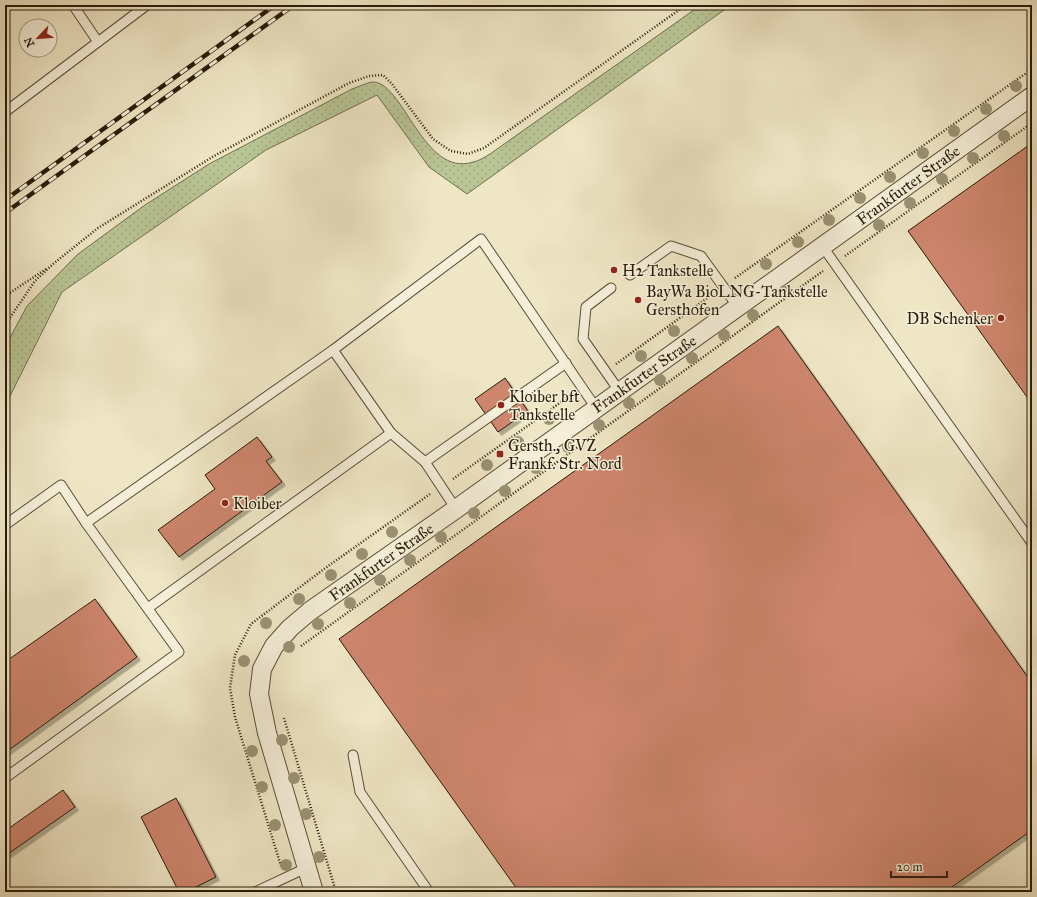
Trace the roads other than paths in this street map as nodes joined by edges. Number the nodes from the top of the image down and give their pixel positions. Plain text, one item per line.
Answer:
1 (73, 5) edge
2 (147, 5) edge
3 (98, 42) junction
4 (1032, 96) edge
5 (5, 112) edge
6 (823, 247) junction
7 (630, 275) dead end
8 (611, 288) dead end
9 (738, 307) junction
10 (334, 350) junction
11 (566, 363) junction
12 (620, 392) junction
13 (596, 408) junction
14 (391, 433) junction
15 (425, 462) junction
16 (456, 509) junction
17 (86, 523) junction
18 (5, 525) edge
19 (1032, 543) edge
20 (148, 608) junction
21 (353, 755) dead end
22 (5, 778) edge
23 (306, 868) junction
24 (255, 892) edge
25 (314, 892) edge
26 (430, 892) edge

1 - 3 lane
2 - 3 lane
3 - 5 lane
4 - 6 street, Frankfurter Straße
6 - 9 street, Frankfurter Straße
6 - 19 lane
7 - 9 lane
8 - 12 lane
9 - 12 street, Frankfurter Straße
10 - 11 lane
10 - 14 lane
10 - 17 lane
11 - 13 lane
11 - 15 lane
12 - 13 street, Frankfurter Straße
13 - 16 street, Frankfurter Straße
14 - 15 lane
14 - 20 lane
15 - 16 lane
16 - 23 street, Frankfurter Straße
17 - 18 lane
17 - 20 lane
20 - 22 lane
21 - 26 lane
23 - 24 lane
23 - 25 street, Frankfurter Straße

